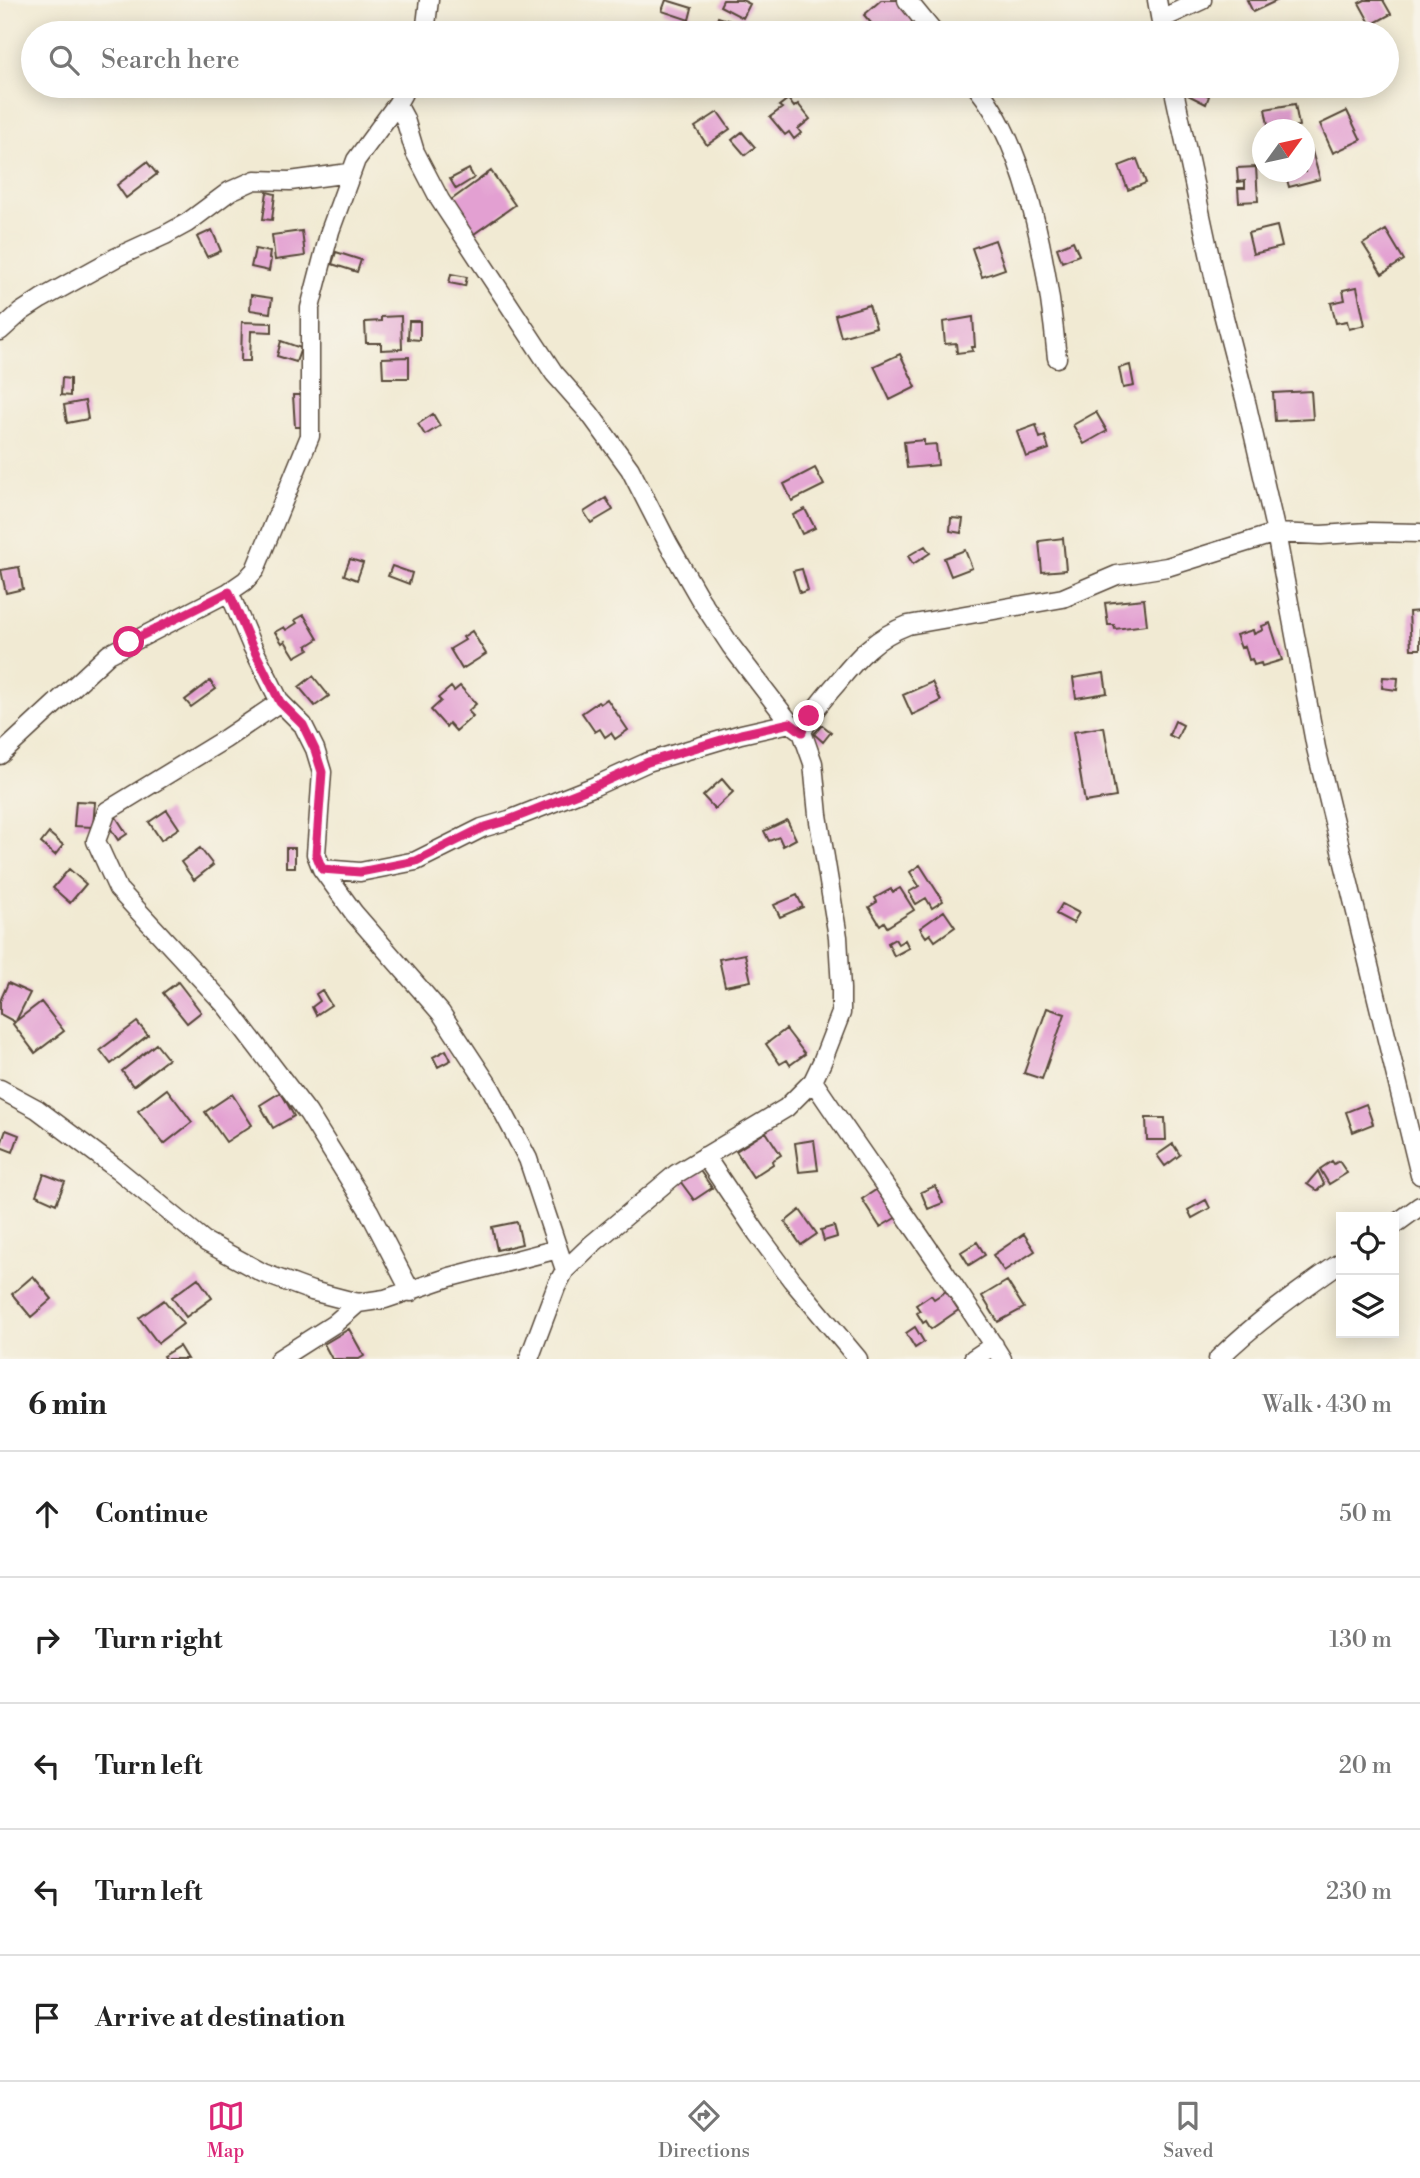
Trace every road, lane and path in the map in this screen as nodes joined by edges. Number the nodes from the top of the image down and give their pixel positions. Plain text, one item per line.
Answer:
1 (429, 0) edge
2 (907, 0) edge
3 (1157, 0) edge
4 (1202, 0) edge
5 (426, 21) edge
6 (924, 21) edge
7 (1161, 21) edge
8 (1170, 21) edge
9 (400, 98) edge
10 (986, 98) edge
11 (1176, 98) edge
12 (397, 104) junction
13 (349, 173) junction
14 (0, 331) edge
15 (1057, 358) dead end
16 (1276, 533) junction
17 (1420, 533) edge
18 (229, 592) junction
19 (280, 702) junction
20 (796, 727) junction
21 (0, 755) edge
22 (322, 869) junction
23 (813, 1081) junction
24 (0, 1089) edge
25 (705, 1156) junction
26 (1420, 1175) edge
27 (1420, 1206) edge
28 (1399, 1221) edge
29 (558, 1249) junction
30 (1336, 1266) edge
31 (565, 1270) junction
32 (411, 1292) junction
33 (358, 1303) junction
34 (998, 1352) edge
35 (279, 1359) edge
36 (529, 1359) edge
37 (858, 1359) edge
38 (973, 1359) edge
39 (1218, 1359) edge

1 - 5 street
2 - 6 street
3 - 7 street
4 - 8 street
9 - 12 street
10 - 15 street
11 - 16 street
12 - 13 street
12 - 20 street
13 - 14 street
13 - 18 street
16 - 17 street
16 - 20 street
16 - 26 street
18 - 19 street
18 - 21 street
19 - 22 street
19 - 32 street
20 - 22 street
20 - 23 street
22 - 29 street
23 - 25 street
23 - 34 street
24 - 33 street
25 - 31 street
25 - 37 street
27 - 28 street
29 - 31 street
29 - 32 street
30 - 39 street
31 - 36 street
32 - 33 street
33 - 35 street
34 - 38 street

